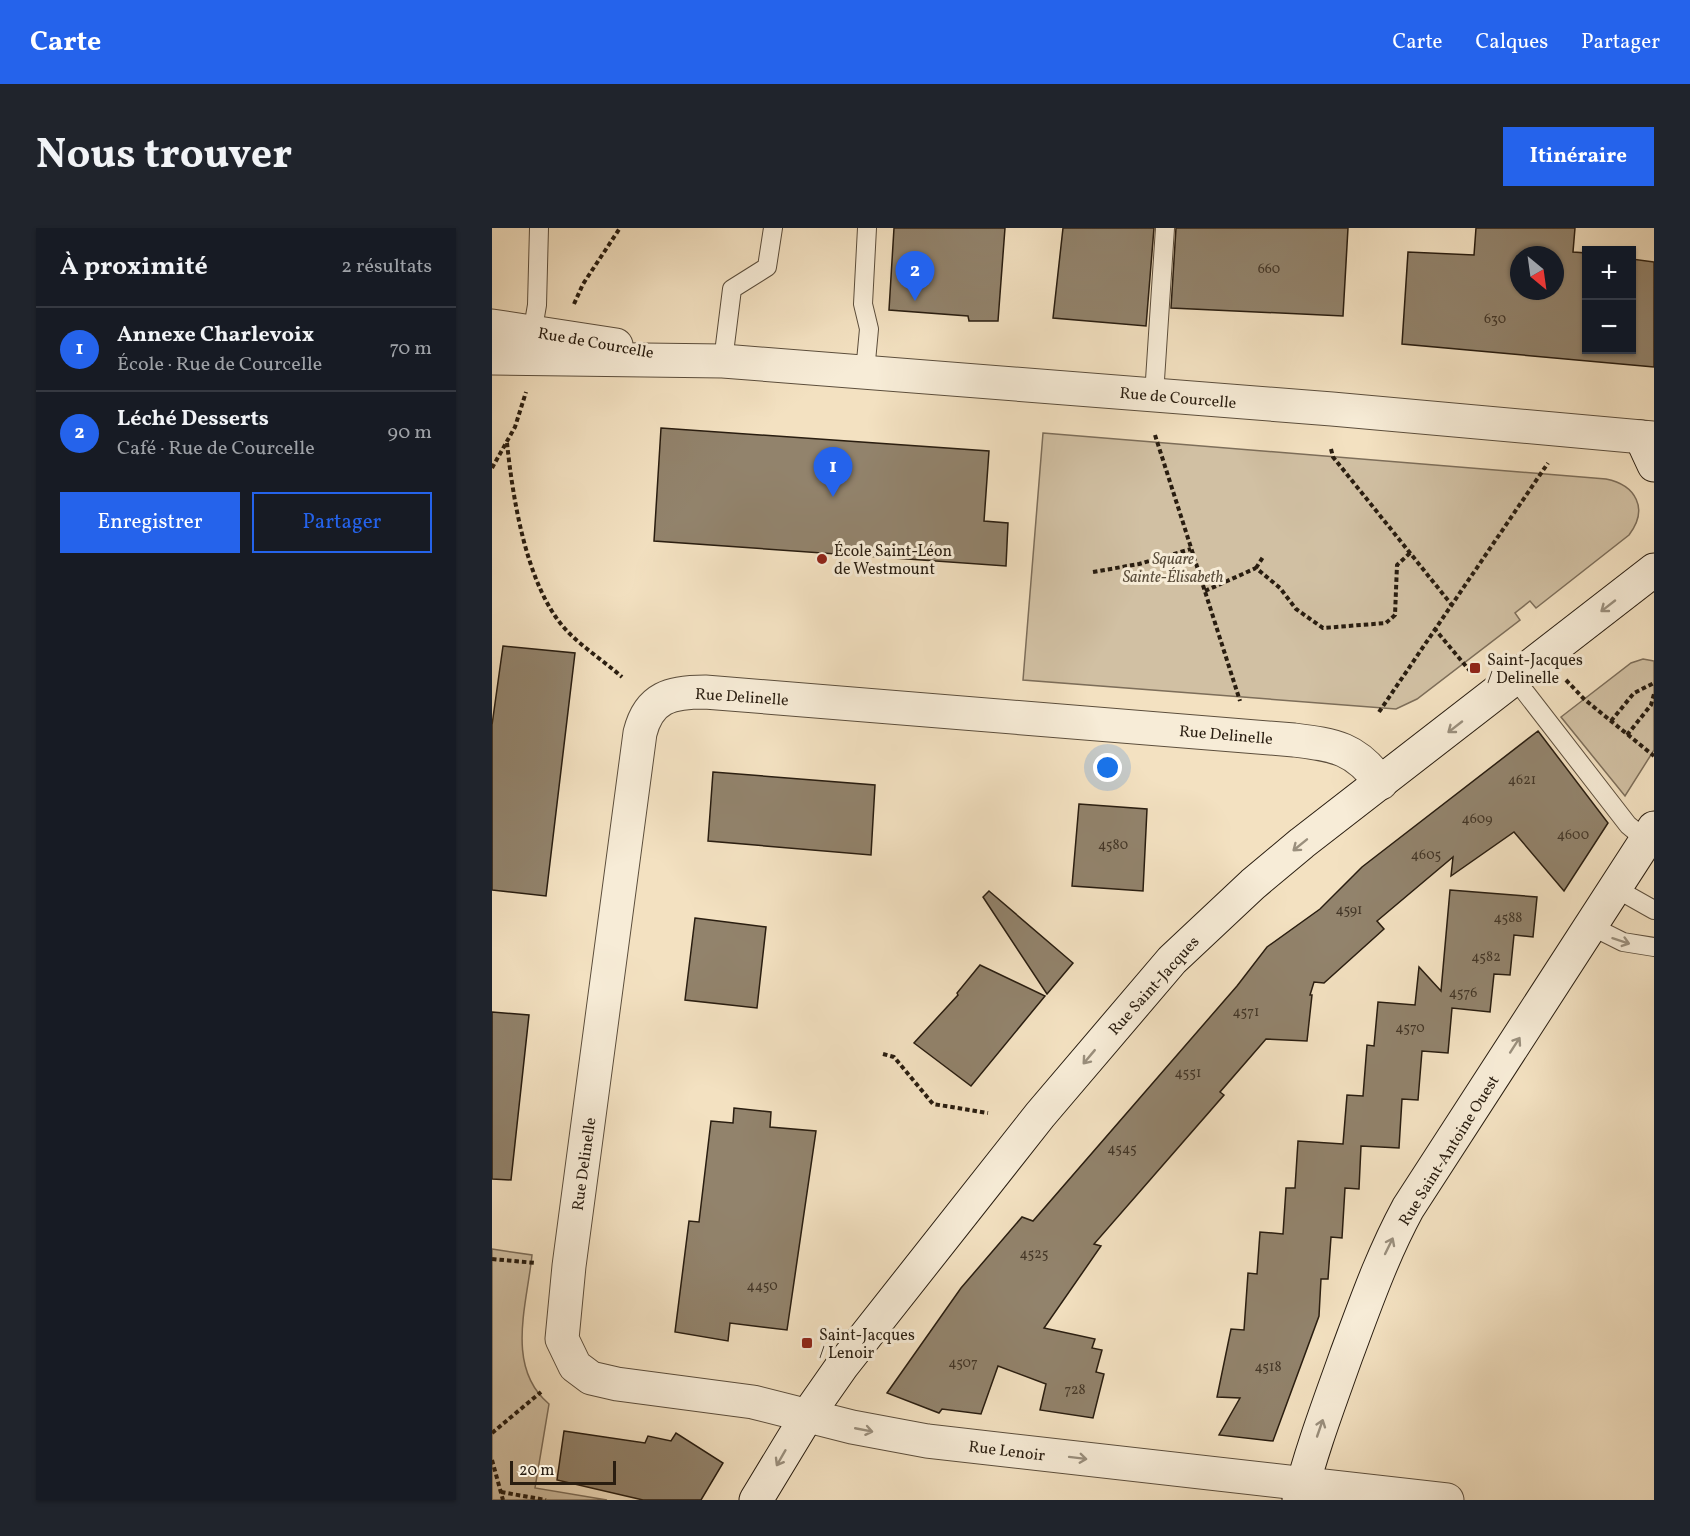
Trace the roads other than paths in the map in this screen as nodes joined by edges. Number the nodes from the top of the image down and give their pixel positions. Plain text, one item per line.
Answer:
1 (539, 228) edge
2 (773, 228) edge
3 (867, 228) edge
4 (1165, 228) edge
5 (492, 326) edge
6 (492, 358) edge
7 (529, 358) junction
8 (712, 361) junction
9 (866, 372) junction
10 (1154, 395) junction
11 (1650, 447) edge
12 (1654, 570) edge
13 (1524, 691) junction
14 (1381, 783) junction
15 (1650, 834) edge
16 (1615, 888) junction
17 (1654, 910) edge
18 (1591, 926) junction
19 (1654, 947) edge
20 (575, 1366) joint
21 (807, 1416) junction
22 (1301, 1492) edge
23 (756, 1500) edge
24 (1447, 1500) edge

1 - 7 lane
2 - 8 lane
3 - 9 lane
4 - 10 lane
5 - 7 street, Rue de Courcelle
6 - 7 street, Rue de Courcelle
7 - 8 street, Rue de Courcelle
8 - 9 street, Rue de Courcelle
9 - 10 street, Rue de Courcelle
10 - 11 street, Rue de Courcelle
12 -> 13 street, Rue Saint-Jacques
13 -> 14 street, Rue Saint-Jacques
13 - 15 lane
14 - 20 street, Rue Delinelle
14 -> 21 street, Rue Saint-Jacques
15 - 16 street, Rue Saint-Antoine Ouest
16 - 17 lane
16 - 18 street, Rue Saint-Antoine Ouest
18 -> 19 lane
22 -> 18 street, Rue Saint-Antoine Ouest
20 - 21 street, Rue Lenoir
21 -> 22 street, Rue Lenoir
21 -> 23 street, Rue Saint-Jacques
22 - 24 street, Rue Lenoir

